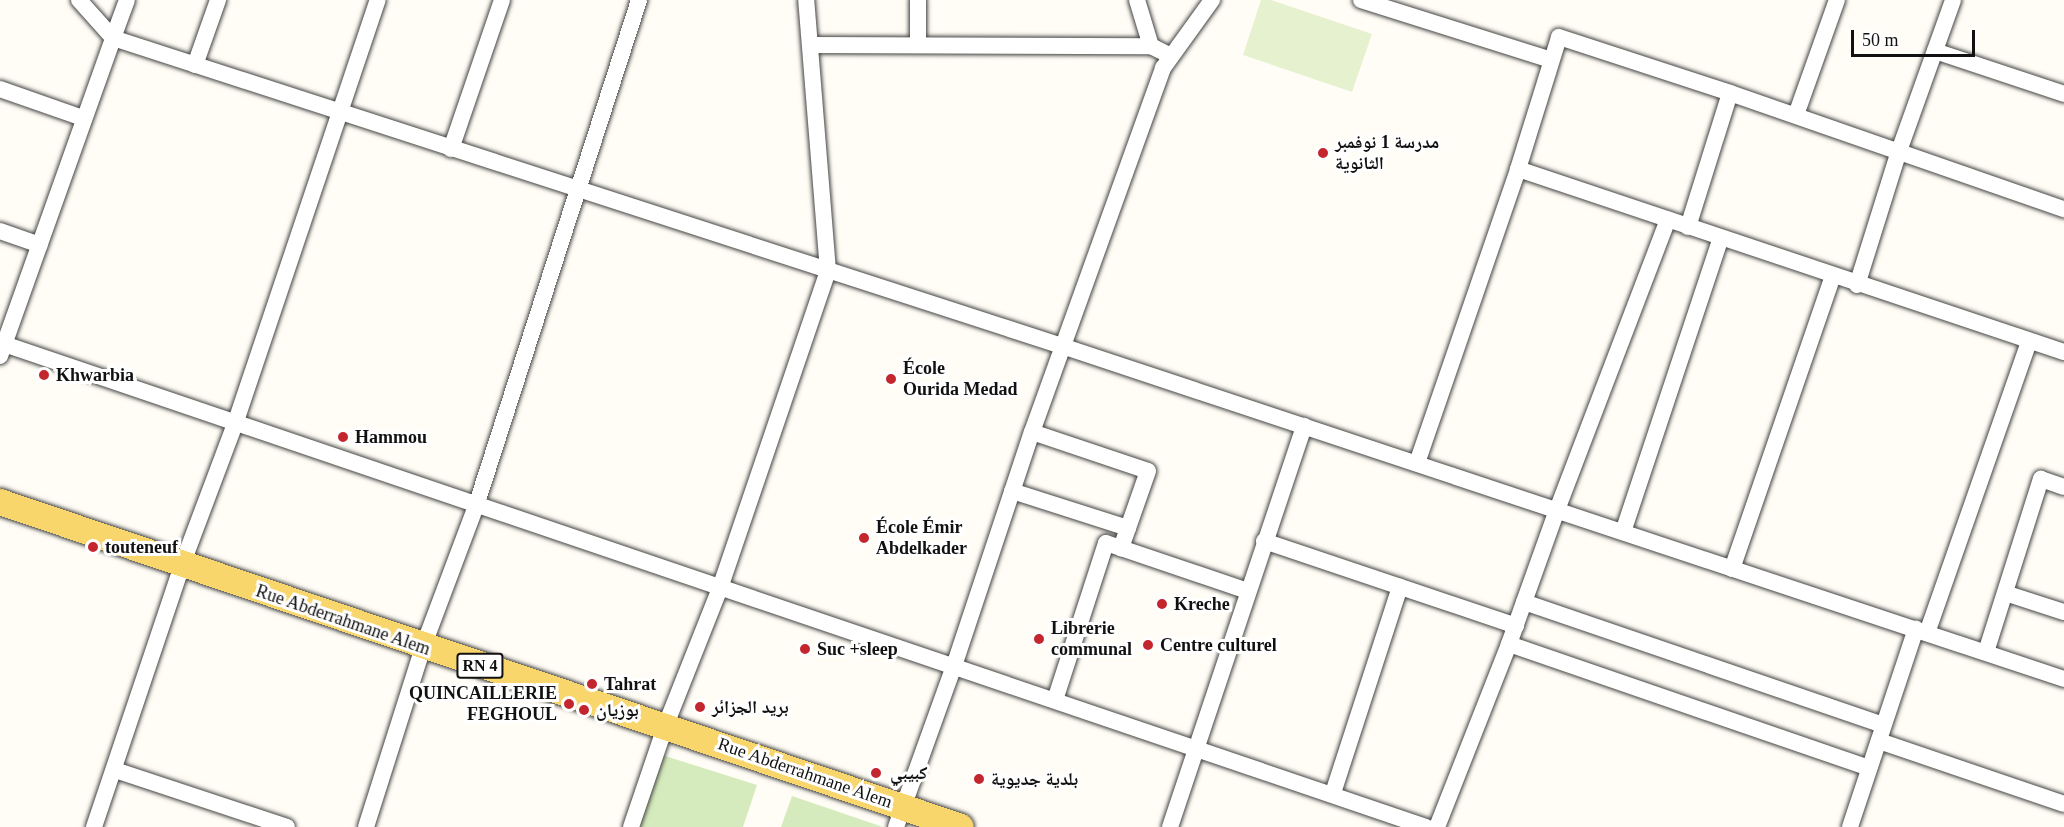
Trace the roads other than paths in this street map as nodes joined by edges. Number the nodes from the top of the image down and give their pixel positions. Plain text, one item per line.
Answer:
1 (79, 0) edge
2 (127, 0) edge
3 (218, 0) edge
4 (378, 0) edge
5 (502, 0) edge
6 (639, 0) edge
7 (806, 0) edge
8 (918, 0) edge
9 (1137, 0) edge
10 (1212, 0) edge
11 (1361, 0) edge
12 (1838, 0) edge
13 (1953, 0) edge
14 (113, 38) junction
15 (810, 45) junction
16 (918, 45) junction
17 (1151, 46) junction
18 (1935, 51) junction
19 (1171, 56) junction
20 (1551, 60) junction
21 (195, 65) junction
22 (0, 89) edge
23 (1730, 93) junction
24 (2064, 94) edge
25 (339, 114) junction
26 (1796, 115) junction
27 (83, 118) junction
28 (451, 149) junction
29 (1899, 152) junction
30 (1518, 169) junction
31 (578, 189) junction
32 (2064, 209) edge
33 (1668, 220) junction
34 (1688, 227) junction
35 (0, 231) edge
36 (1721, 238) junction
37 (40, 245) junction
38 (828, 271) junction
39 (1833, 276) junction
40 (1857, 285) junction
41 (2029, 341) junction
42 (1062, 346) junction
43 (2, 350) edge
44 (2064, 352) edge
45 (235, 424) junction
46 (1304, 426) junction
47 (1032, 432) junction
48 (1417, 463) junction
49 (2064, 487) edge
50 (1012, 491) junction
51 (0, 502) edge
52 (476, 506) junction
53 (1557, 510) junction
54 (1128, 528) junction
55 (1623, 532) junction
56 (1264, 541) junction
57 (1120, 548) junction
58 (182, 565) junction
59 (1732, 569) junction
60 (1400, 587) junction
61 (720, 588) junction
62 (1248, 591) junction
63 (2005, 593) junction
64 (1524, 602) junction
65 (2064, 612) edge
66 (1516, 626) junction
67 (1921, 631) junction
68 (1509, 644) junction
69 (423, 647) junction
70 (1986, 652) junction
71 (954, 666) junction
72 (2064, 679) edge
73 (1055, 700) junction
74 (665, 727) junction
75 (1881, 733) junction
76 (1197, 748) junction
77 (1869, 768) junction
78 (115, 770) junction
79 (1333, 794) junction
80 (2064, 804) edge
81 (900, 817) edge
82 (94, 827) edge
83 (287, 827) edge
84 (366, 827) edge
85 (631, 827) edge
86 (961, 827) edge
87 (1170, 827) edge
88 (1426, 827) edge
89 (1437, 827) edge
90 (1850, 827) edge

1 - 14 street
2 - 14 street
3 - 21 street
4 - 25 street
5 - 28 street
6 - 31 street
7 - 15 street
8 - 16 street
9 - 17 street
10 - 19 street
11 - 20 street
12 - 26 street
13 - 18 street
14 - 21 street
14 - 27 street
15 - 16 street
15 - 38 street
16 - 17 street
17 - 19 street
18 - 24 street
18 - 29 street
19 - 42 street
20 - 23 street
20 - 30 street
21 - 25 street
22 - 27 street
23 - 26 street
23 - 34 street
25 - 28 street
25 - 45 street
26 - 29 street
27 - 37 street
28 - 31 street
29 - 32 street
29 - 40 street
30 - 33 street
30 - 48 street
31 - 38 street
31 - 52 street
33 - 34 street
33 - 53 street
34 - 36 street
35 - 37 street
36 - 39 street
36 - 55 street
37 - 43 street
38 - 42 street
38 - 61 street
39 - 40 street
39 - 59 street
40 - 41 street
41 - 44 street
41 - 67 street
42 - 46 street
42 - 47 street
43 - 45 street
45 - 52 street
45 - 58 street
46 - 48 street
46 - 56 street
47 - 50 street
47 - 54 street
48 - 53 street
49 - 63 street
50 - 54 street
50 - 71 street
51 - 58 main road, Rue Abderrahmane Alem / RN 4
52 - 61 street
52 - 69 street
53 - 55 street
53 - 64 street
54 - 57 street
55 - 59 street
56 - 60 street
56 - 62 street
57 - 62 street
57 - 73 street
58 - 69 main road, Rue Abderrahmane Alem / RN 4
58 - 78 street
59 - 67 street
60 - 66 street
60 - 79 street
61 - 71 street
61 - 74 street
62 - 76 street
63 - 65 street
63 - 70 street
64 - 66 street
64 - 75 street
66 - 68 street
67 - 70 street
67 - 75 street
68 - 77 street
68 - 89 street
69 - 74 main road, Rue Abderrahmane Alem / RN 4
69 - 84 street
70 - 72 street
71 - 73 street
71 - 81 street
73 - 76 street
74 - 81 main road, Rue Abderrahmane Alem / RN 4
74 - 85 street
75 - 77 street
75 - 80 street
76 - 79 street
76 - 87 street
77 - 90 street
78 - 82 street
78 - 83 street
79 - 88 street
81 - 86 main road, Rue Abderrahmane Alem / RN 4

